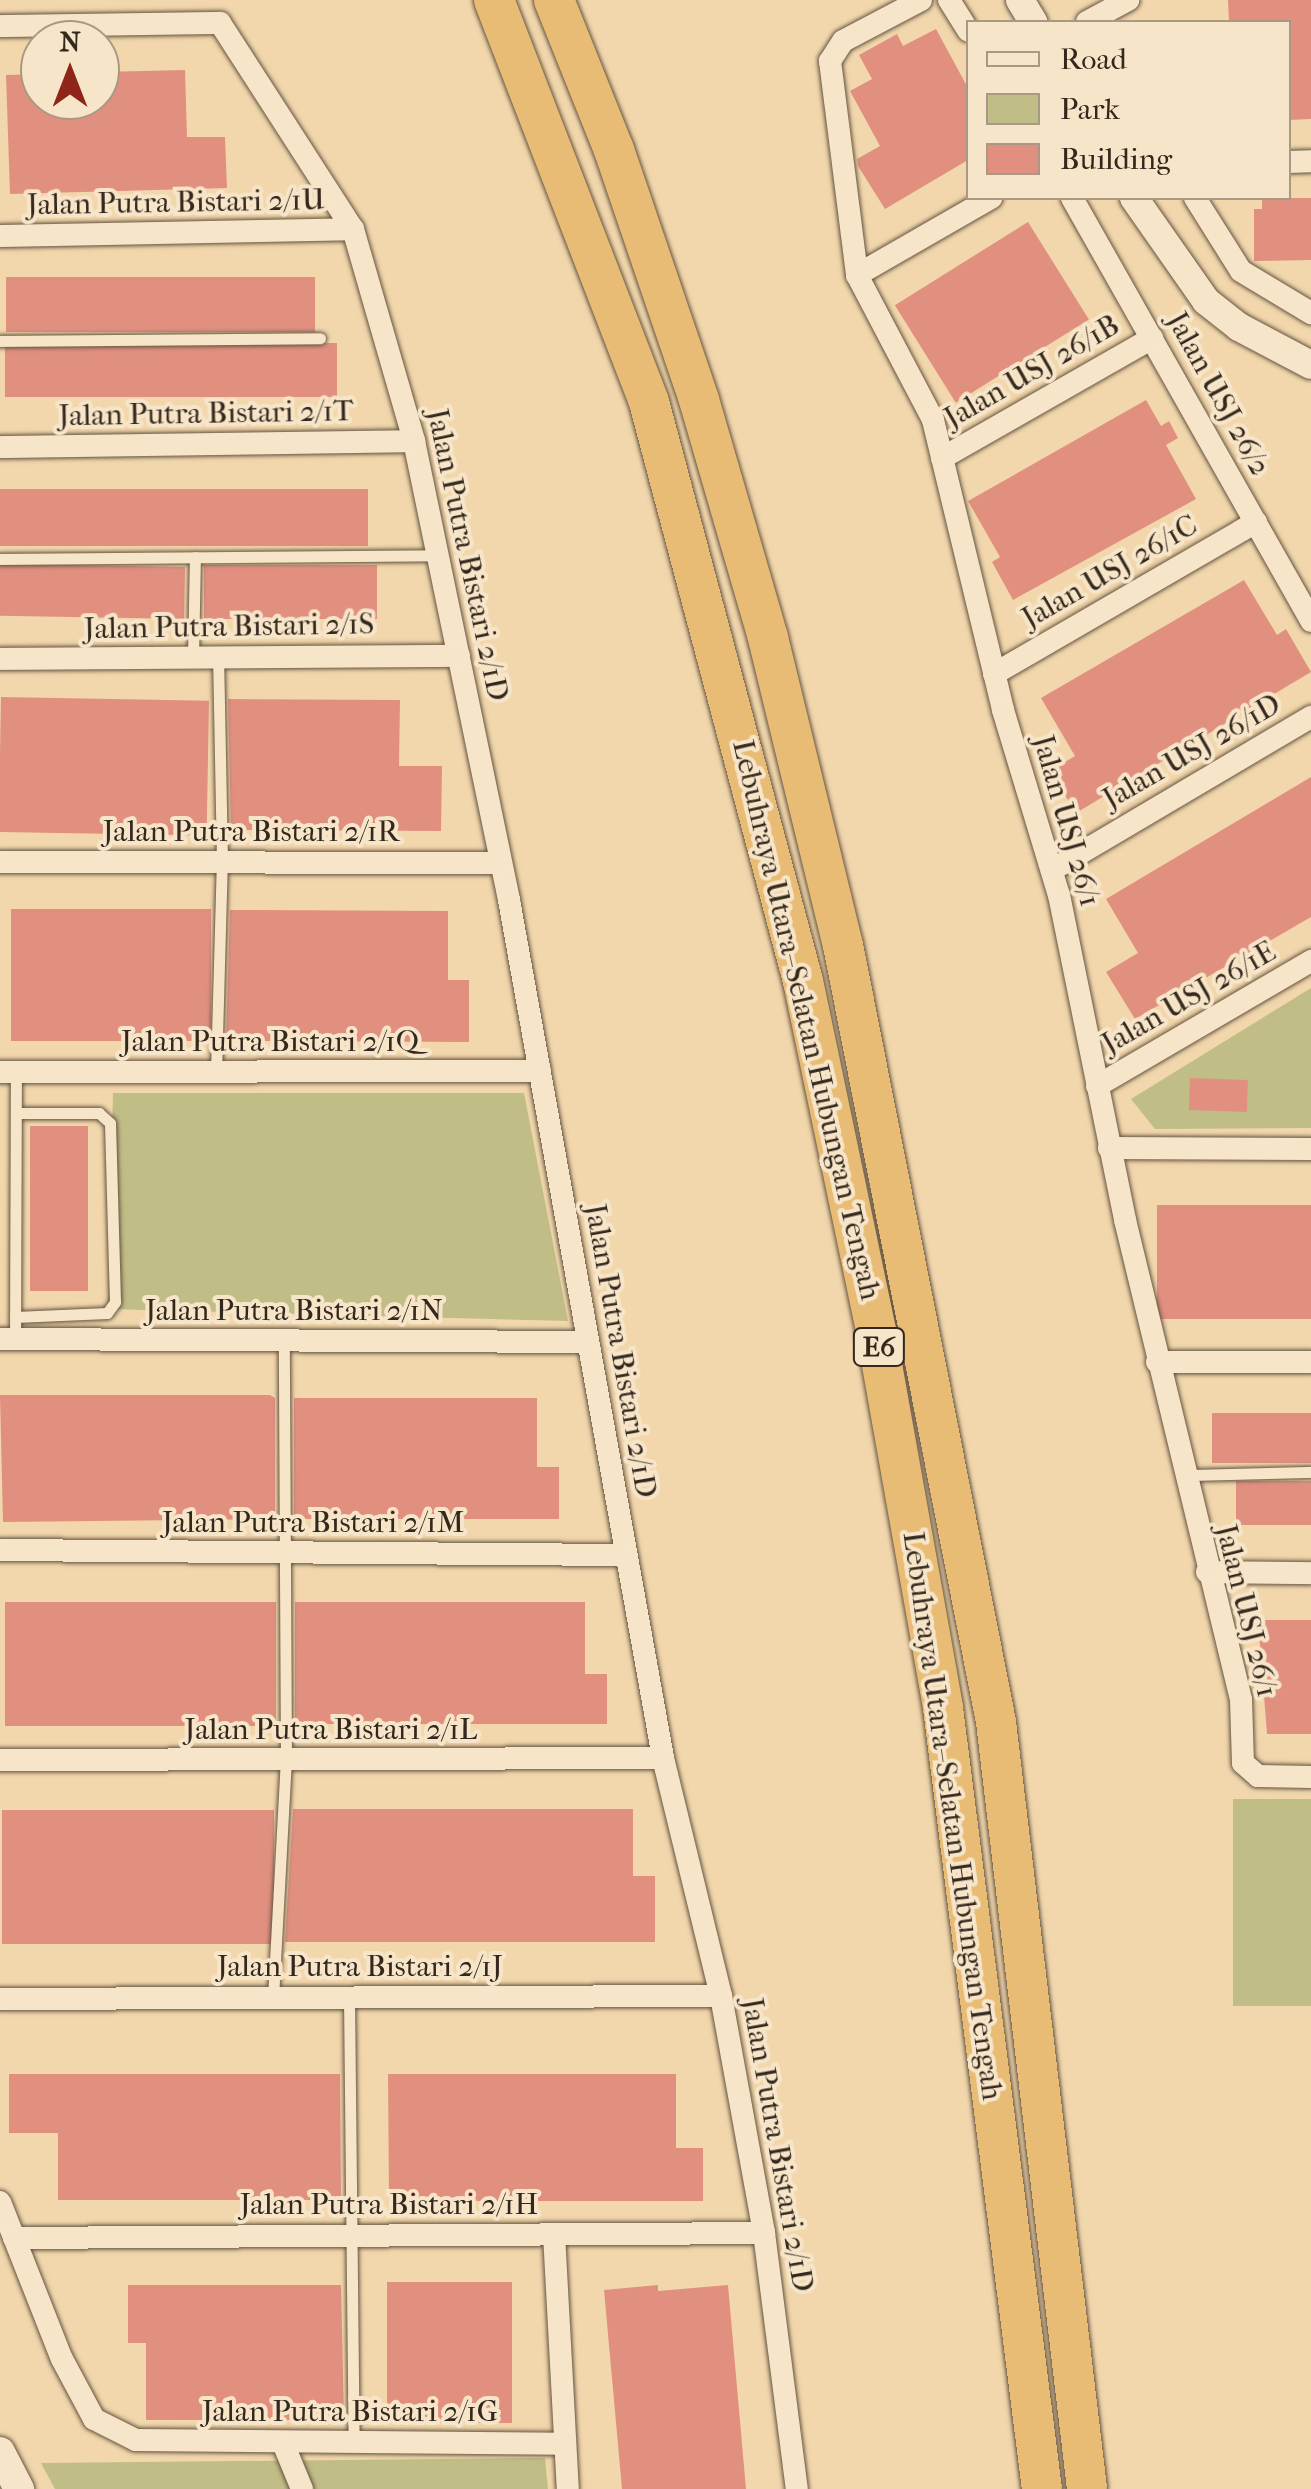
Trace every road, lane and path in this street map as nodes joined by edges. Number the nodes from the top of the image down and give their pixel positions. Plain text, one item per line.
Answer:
1 (494, 0) edge
2 (554, 0) edge
3 (921, 0) edge
4 (949, 0) edge
5 (1128, 0) edge
6 (220, 12) edge
7 (1095, 20) edge
8 (0, 26) edge
9 (966, 27) edge
10 (987, 200) edge
11 (1073, 200) edge
12 (1135, 200) edge
13 (1196, 200) edge
14 (353, 230) junction
15 (0, 236) edge
16 (856, 275) junction
17 (1311, 313) edge
18 (320, 338) dead end
19 (1152, 338) junction
20 (0, 341) edge
21 (1311, 365) edge
22 (414, 441) junction
23 (0, 447) edge
24 (942, 458) junction
25 (1256, 522) junction
26 (438, 555) junction
27 (195, 557) junction
28 (0, 560) edge
29 (1311, 621) edge
30 (218, 656) junction
31 (459, 656) junction
32 (193, 658) junction
33 (0, 659) edge
34 (994, 674) junction
35 (1311, 717) edge
36 (222, 860) junction
37 (0, 862) edge
38 (502, 863) junction
39 (1052, 870) junction
40 (1311, 962) edge
41 (8, 1072) edge
42 (216, 1072) junction
43 (540, 1072) junction
44 (1097, 1086) junction
45 (16, 1113) junction
46 (1109, 1148) junction
47 (1311, 1149) edge
48 (10, 1332) edge
49 (284, 1341) junction
50 (588, 1342) junction
51 (1157, 1362) junction
52 (1311, 1362) edge
53 (1311, 1472) edge
54 (1183, 1475) junction
55 (0, 1550) edge
56 (283, 1554) junction
57 (626, 1555) junction
58 (1207, 1572) junction
59 (1311, 1573) edge
60 (663, 1758) junction
61 (0, 1760) edge
62 (286, 1761) junction
63 (1311, 1777) edge
64 (350, 1996) junction
65 (721, 1996) junction
66 (273, 1998) junction
67 (0, 1999) edge
68 (0, 2202) edge
69 (764, 2233) junction
70 (352, 2234) junction
71 (554, 2234) junction
72 (14, 2238) junction
73 (354, 2442) junction
74 (282, 2443) junction
75 (563, 2444) junction
76 (0, 2452) edge
77 (19, 2489) edge
78 (302, 2489) edge
79 (568, 2489) edge
80 (797, 2489) edge
81 (1042, 2489) edge
82 (1087, 2489) edge

1 - 81 highway, Lebuhraya Utara–Selatan Hubungan Tengah / E6
2 - 82 highway, Lebuhraya Utara–Selatan Hubungan Tengah / E6
3 - 16 street, Jalan USJ 26/1
4 - 9 street
5 - 7 street
6 - 8 street
6 - 14 street, Jalan Putra Bistari 2/1D
10 - 16 street
11 - 19 street, Jalan USJ 26/2
12 - 21 street
13 - 17 street
14 - 15 street, Jalan Putra Bistari 2/1U
14 - 22 street, Jalan Putra Bistari 2/1D
16 - 24 street, Jalan USJ 26/1
18 - 20 lane
19 - 24 street, Jalan USJ 26/1B
19 - 25 street, Jalan USJ 26/2
22 - 23 street, Jalan Putra Bistari 2/1T
22 - 26 street, Jalan Putra Bistari 2/1D
24 - 34 street, Jalan USJ 26/1
25 - 29 street, Jalan USJ 26/2
25 - 34 street, Jalan USJ 26/1C
26 - 27 lane
26 - 31 street, Jalan Putra Bistari 2/1D
27 - 28 lane
27 - 32 lane
30 - 31 street, Jalan Putra Bistari 2/1S
30 - 32 street, Jalan Putra Bistari 2/1S
30 - 36 lane
31 - 38 street, Jalan Putra Bistari 2/1D
32 - 33 street, Jalan Putra Bistari 2/1S
34 - 39 street, Jalan USJ 26/1
35 - 39 street, Jalan USJ 26/1D
36 - 37 street, Jalan Putra Bistari 2/1R
36 - 38 street, Jalan Putra Bistari 2/1R
36 - 42 lane
38 - 43 street, Jalan Putra Bistari 2/1D
39 - 44 street, Jalan USJ 26/1
40 - 44 street, Jalan USJ 26/1E
41 - 42 street, Jalan Putra Bistari 2/1Q
41 - 45 lane
42 - 43 street, Jalan Putra Bistari 2/1Q
43 - 50 street, Jalan Putra Bistari 2/1D
44 - 46 street, Jalan USJ 26/1
45 - 48 lane
45 - 48 lane
46 - 47 street
46 - 51 street, Jalan USJ 26/1
48 - 49 street, Jalan Putra Bistari 2/1N
49 - 50 street, Jalan Putra Bistari 2/1N
49 - 56 lane
50 - 57 street, Jalan Putra Bistari 2/1D
51 - 52 street
51 - 54 street, Jalan USJ 26/1
53 - 54 lane
54 - 58 street, Jalan USJ 26/1
55 - 56 street, Jalan Putra Bistari 2/1M
56 - 57 street, Jalan Putra Bistari 2/1M
56 - 62 lane
57 - 60 street, Jalan Putra Bistari 2/1D
58 - 59 street
58 - 63 street, Jalan USJ 26/1
60 - 62 street, Jalan Putra Bistari 2/1L
60 - 65 street, Jalan Putra Bistari 2/1D
61 - 62 street, Jalan Putra Bistari 2/1L
62 - 66 lane
64 - 65 street, Jalan Putra Bistari 2/1J
64 - 66 street, Jalan Putra Bistari 2/1J
64 - 70 lane
65 - 69 street, Jalan Putra Bistari 2/1D
66 - 67 street, Jalan Putra Bistari 2/1J
68 - 72 street
69 - 71 street, Jalan Putra Bistari 2/1H
69 - 80 street, Jalan Putra Bistari 2/1D
70 - 71 street, Jalan Putra Bistari 2/1H
70 - 72 street, Jalan Putra Bistari 2/1H
70 - 73 lane
71 - 75 street
72 - 74 street, Jalan Putra Bistari 2/1G
73 - 74 street, Jalan Putra Bistari 2/1G
73 - 75 street, Jalan Putra Bistari 2/1G
74 - 78 street
75 - 79 street
76 - 77 main road

